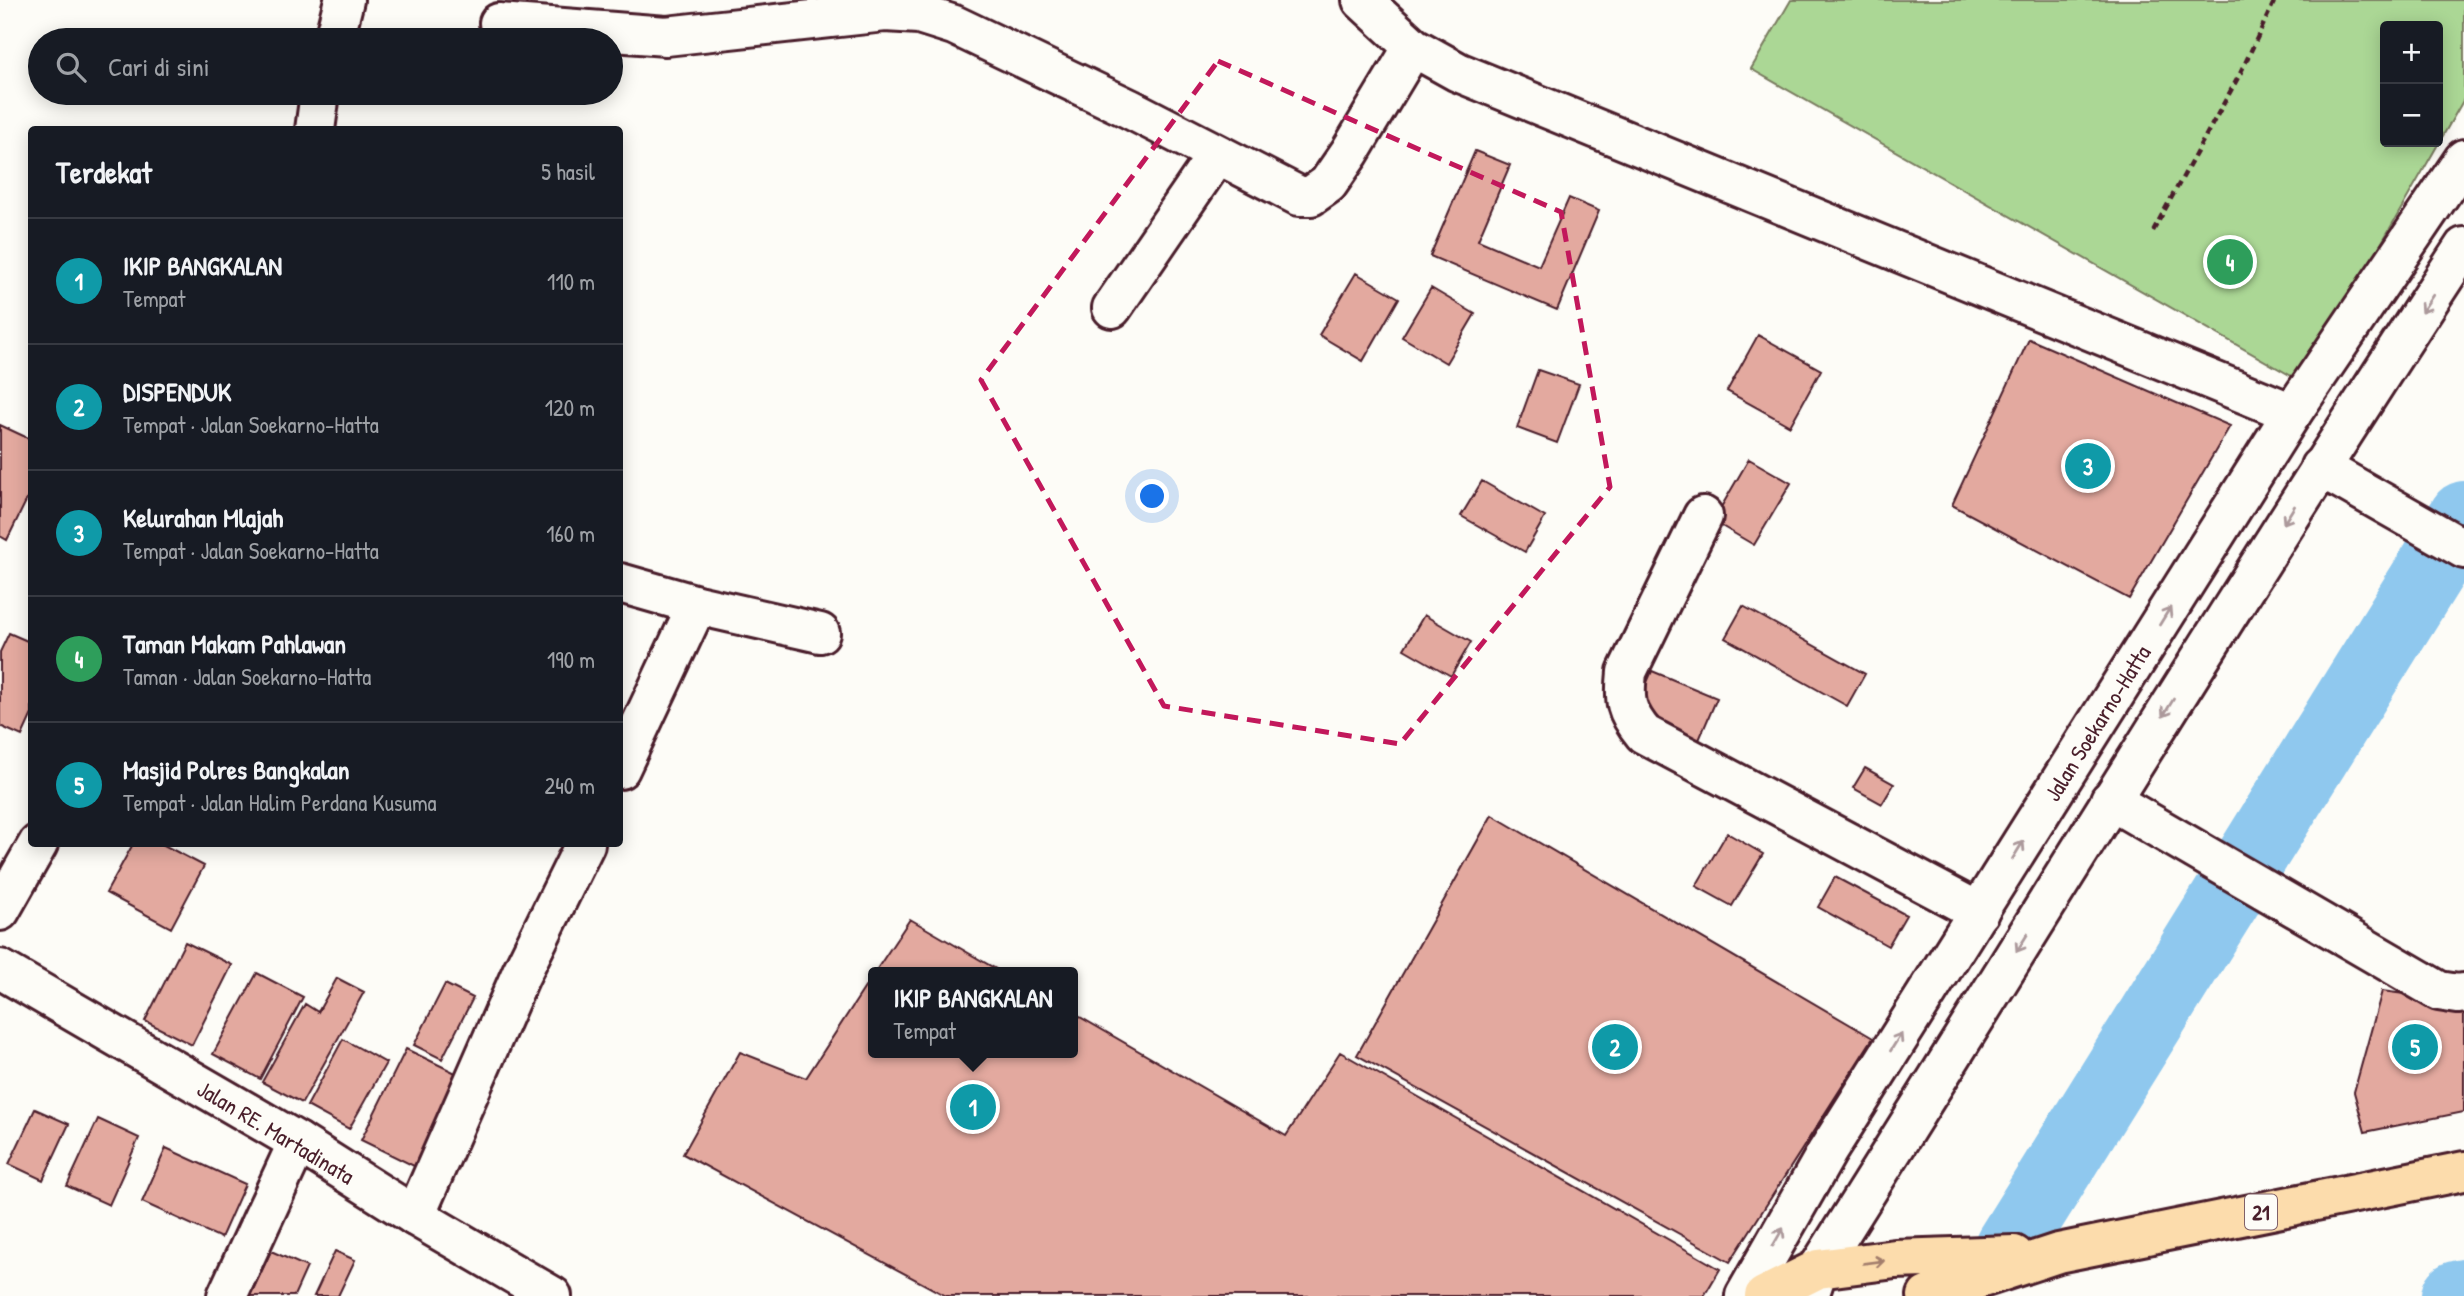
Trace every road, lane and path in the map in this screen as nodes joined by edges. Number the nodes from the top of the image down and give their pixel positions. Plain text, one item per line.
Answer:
1 (344, 0) edge
2 (1362, 0) edge
3 (2275, 0) edge
4 (499, 23) dead end
5 (337, 28) edge
6 (563, 28) edge
7 (623, 33) edge
8 (1413, 47) junction
9 (316, 105) edge
10 (315, 126) edge
11 (1217, 155) junction
12 (2463, 165) edge
13 (2153, 231) dead end
14 (2464, 247) edge
15 (1111, 308) dead end
16 (2292, 413) junction
17 (2320, 467) junction
18 (1703, 516) dead end
19 (2464, 549) edge
20 (623, 584) edge
21 (696, 605) junction
22 (820, 633) dead end
23 (623, 763) edge
24 (2110, 800) junction
25 (36, 847) edge
26 (583, 847) edge
27 (0, 911) edge
28 (1979, 912) junction
29 (0, 968) edge
30 (2464, 993) edge
31 (298, 1142) junction
32 (2464, 1171) edge
33 (415, 1216) junction
34 (2058, 1253) junction
35 (1814, 1283) edge
36 (227, 1296) edge
37 (552, 1296) edge
38 (1745, 1296) edge
39 (1764, 1296) edge
40 (1927, 1296) edge

1 - 5 street
2 - 8 street
3 - 13 path
4 - 6 street
7 - 11 street
8 - 11 street
8 - 16 street
9 - 10 street
11 - 15 street
12 - 16 street, Jalan Soekarno-Hatta
14 -> 17 street
28 -> 16 street, Jalan Soekarno-Hatta
17 - 19 street
17 -> 24 street
18 - 28 street
20 - 21 street
21 - 22 street
21 - 23 street
24 - 30 street
24 -> 35 street
25 - 27 street
26 - 33 street
38 -> 28 street, Jalan Soekarno-Hatta
29 - 31 street, Jalan RE. Martadinata
31 - 33 street, Jalan RE. Martadinata
31 - 36 street
32 - 34 highway, 21
33 - 37 street, Jalan RE. Martadinata
35 -> 34 highway, 21
34 - 40 highway, 21
35 - 39 highway, 21

